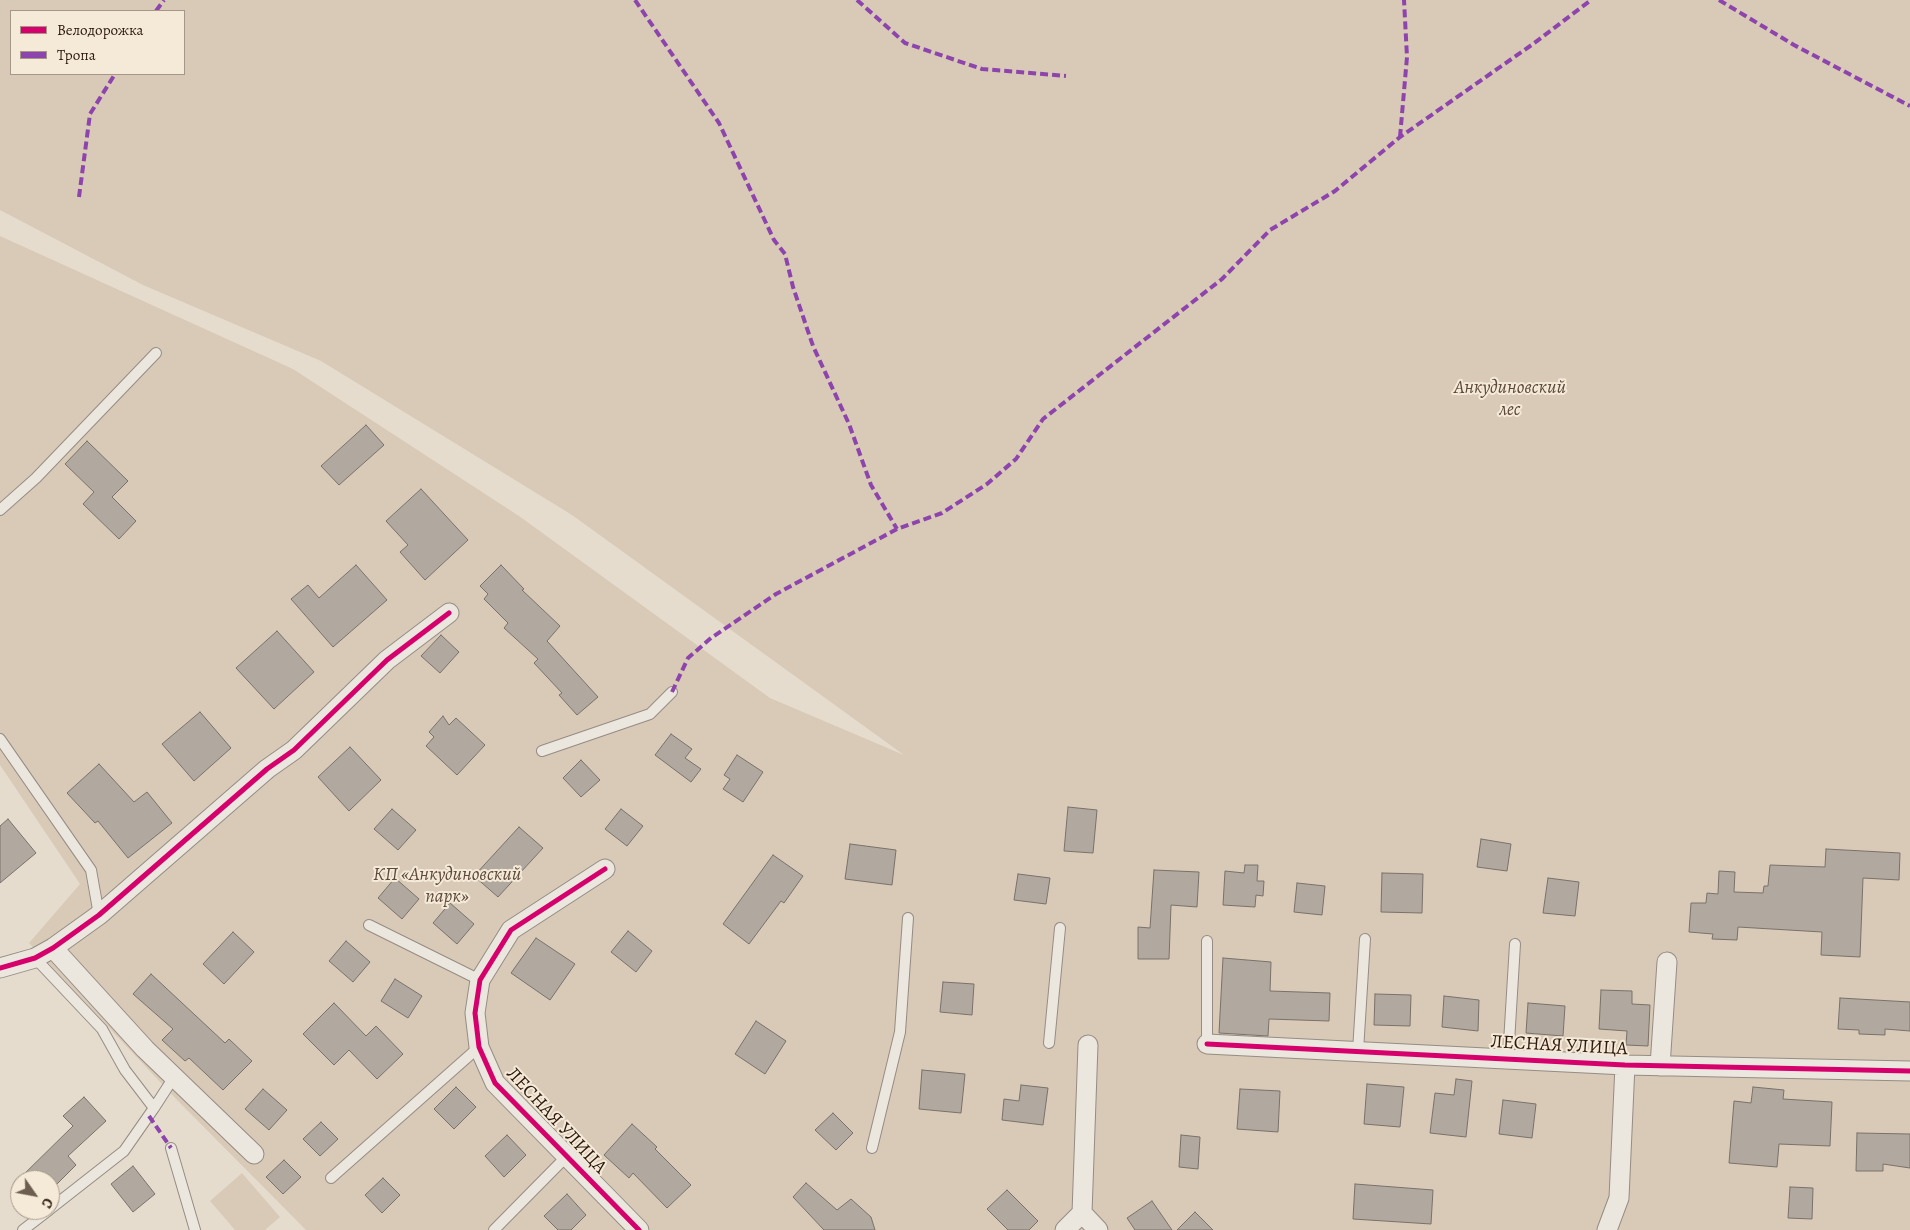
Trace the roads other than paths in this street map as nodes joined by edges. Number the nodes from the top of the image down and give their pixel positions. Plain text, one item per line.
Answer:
1 (156, 353) dead end
2 (0, 510) edge
3 (449, 613) dead end
4 (672, 692) dead end
5 (0, 739) edge
6 (542, 751) dead end
7 (605, 869) dead end
8 (99, 915) junction
9 (908, 918) dead end
10 (369, 925) dead end
11 (1060, 928) dead end
12 (1365, 939) dead end
13 (1207, 941) dead end
14 (1515, 944) dead end
15 (54, 948) junction
16 (35, 958) junction
17 (1667, 962) dead end
18 (0, 968) edge
19 (480, 980) junction
20 (1049, 1042) dead end
21 (1207, 1044) joint
22 (1088, 1045) dead end
23 (479, 1048) junction
24 (1358, 1051) junction
25 (1508, 1059) junction
26 (1625, 1065) junction
27 (1660, 1066) junction
28 (1910, 1071) edge
29 (174, 1077) junction
30 (154, 1108) junction
31 (171, 1148) dead end
32 (872, 1148) dead end
33 (254, 1154) dead end
34 (567, 1156) junction
35 (331, 1178) dead end
36 (60, 1202) edge
37 (1082, 1213) junction
38 (36, 1220) edge
39 (23, 1230) edge
40 (195, 1230) edge
41 (494, 1230) edge
42 (639, 1230) edge
43 (1065, 1230) edge
44 (1098, 1230) edge
45 (1607, 1230) edge

1 - 2 lane
3 - 8 street
4 - 6 lane
5 - 8 lane
7 - 19 street, ЛЕСНАЯ УЛИЦА
8 - 15 street
9 - 32 lane
10 - 19 lane
11 - 20 lane
12 - 24 lane
13 - 21 lane
14 - 25 lane
15 - 16 street
15 - 29 street
16 - 18 street
16 - 30 lane
17 - 27 street
19 - 23 street, ЛЕСНАЯ УЛИЦА
21 - 24 street, ЛЕСНАЯ УЛИЦА
22 - 37 street
23 - 34 street, ЛЕСНАЯ УЛИЦА
23 - 35 lane
24 - 25 street, ЛЕСНАЯ УЛИЦА
25 - 26 street, ЛЕСНАЯ УЛИЦА
26 - 27 street, ЛЕСНАЯ УЛИЦА
26 - 45 street
27 - 28 street, ЛЕСНАЯ УЛИЦА
29 - 30 lane
29 - 33 street
30 - 36 lane
31 - 40 lane
34 - 41 lane
34 - 42 street, ЛЕСНАЯ УЛИЦА
37 - 43 street
37 - 44 street
38 - 39 lane

